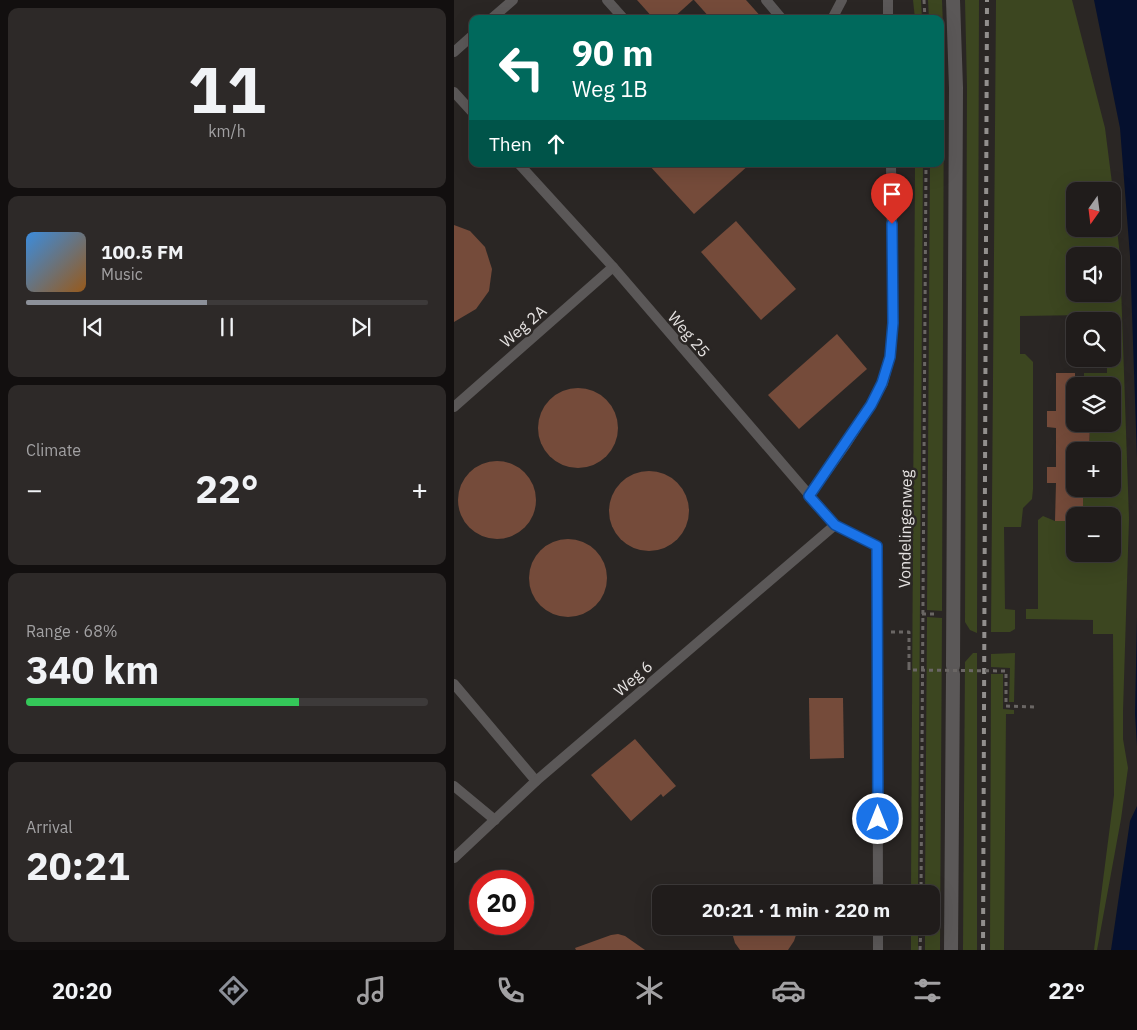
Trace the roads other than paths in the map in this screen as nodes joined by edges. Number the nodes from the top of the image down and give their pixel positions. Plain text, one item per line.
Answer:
1 (512, 0) edge
2 (607, 0) edge
3 (766, 0) edge
4 (842, 0) edge
5 (888, 0) edge
6 (953, 0) edge
7 (495, 15) edge
8 (620, 15) edge
9 (779, 15) edge
10 (834, 15) edge
11 (888, 15) edge
12 (469, 39) edge
13 (454, 52) edge
14 (454, 92) edge
15 (469, 109) edge
16 (522, 167) edge
17 (891, 167) edge
18 (613, 267) junction
19 (454, 407) edge
20 (809, 496) junction
21 (835, 525) junction
22 (454, 684) edge
23 (536, 781) junction
24 (454, 786) edge
25 (496, 820) junction
26 (454, 857) edge
27 (878, 885) edge
28 (878, 935) edge
29 (878, 950) edge
30 (952, 950) edge

1 - 7 lane
2 - 8 lane
3 - 9 lane
4 - 10 lane
5 - 11 lane
6 - 30 street
12 - 13 lane
14 - 15 lane
16 - 18 lane, Weg 25
17 - 20 lane
18 - 19 lane, Weg 2A
18 - 20 lane, Weg 25
20 - 21 lane, Weg 25
21 - 23 lane, Weg 6
21 - 27 lane
22 - 23 lane
23 - 25 lane, Weg 6
24 - 25 lane
25 - 26 lane, Weg 6
28 - 29 lane

